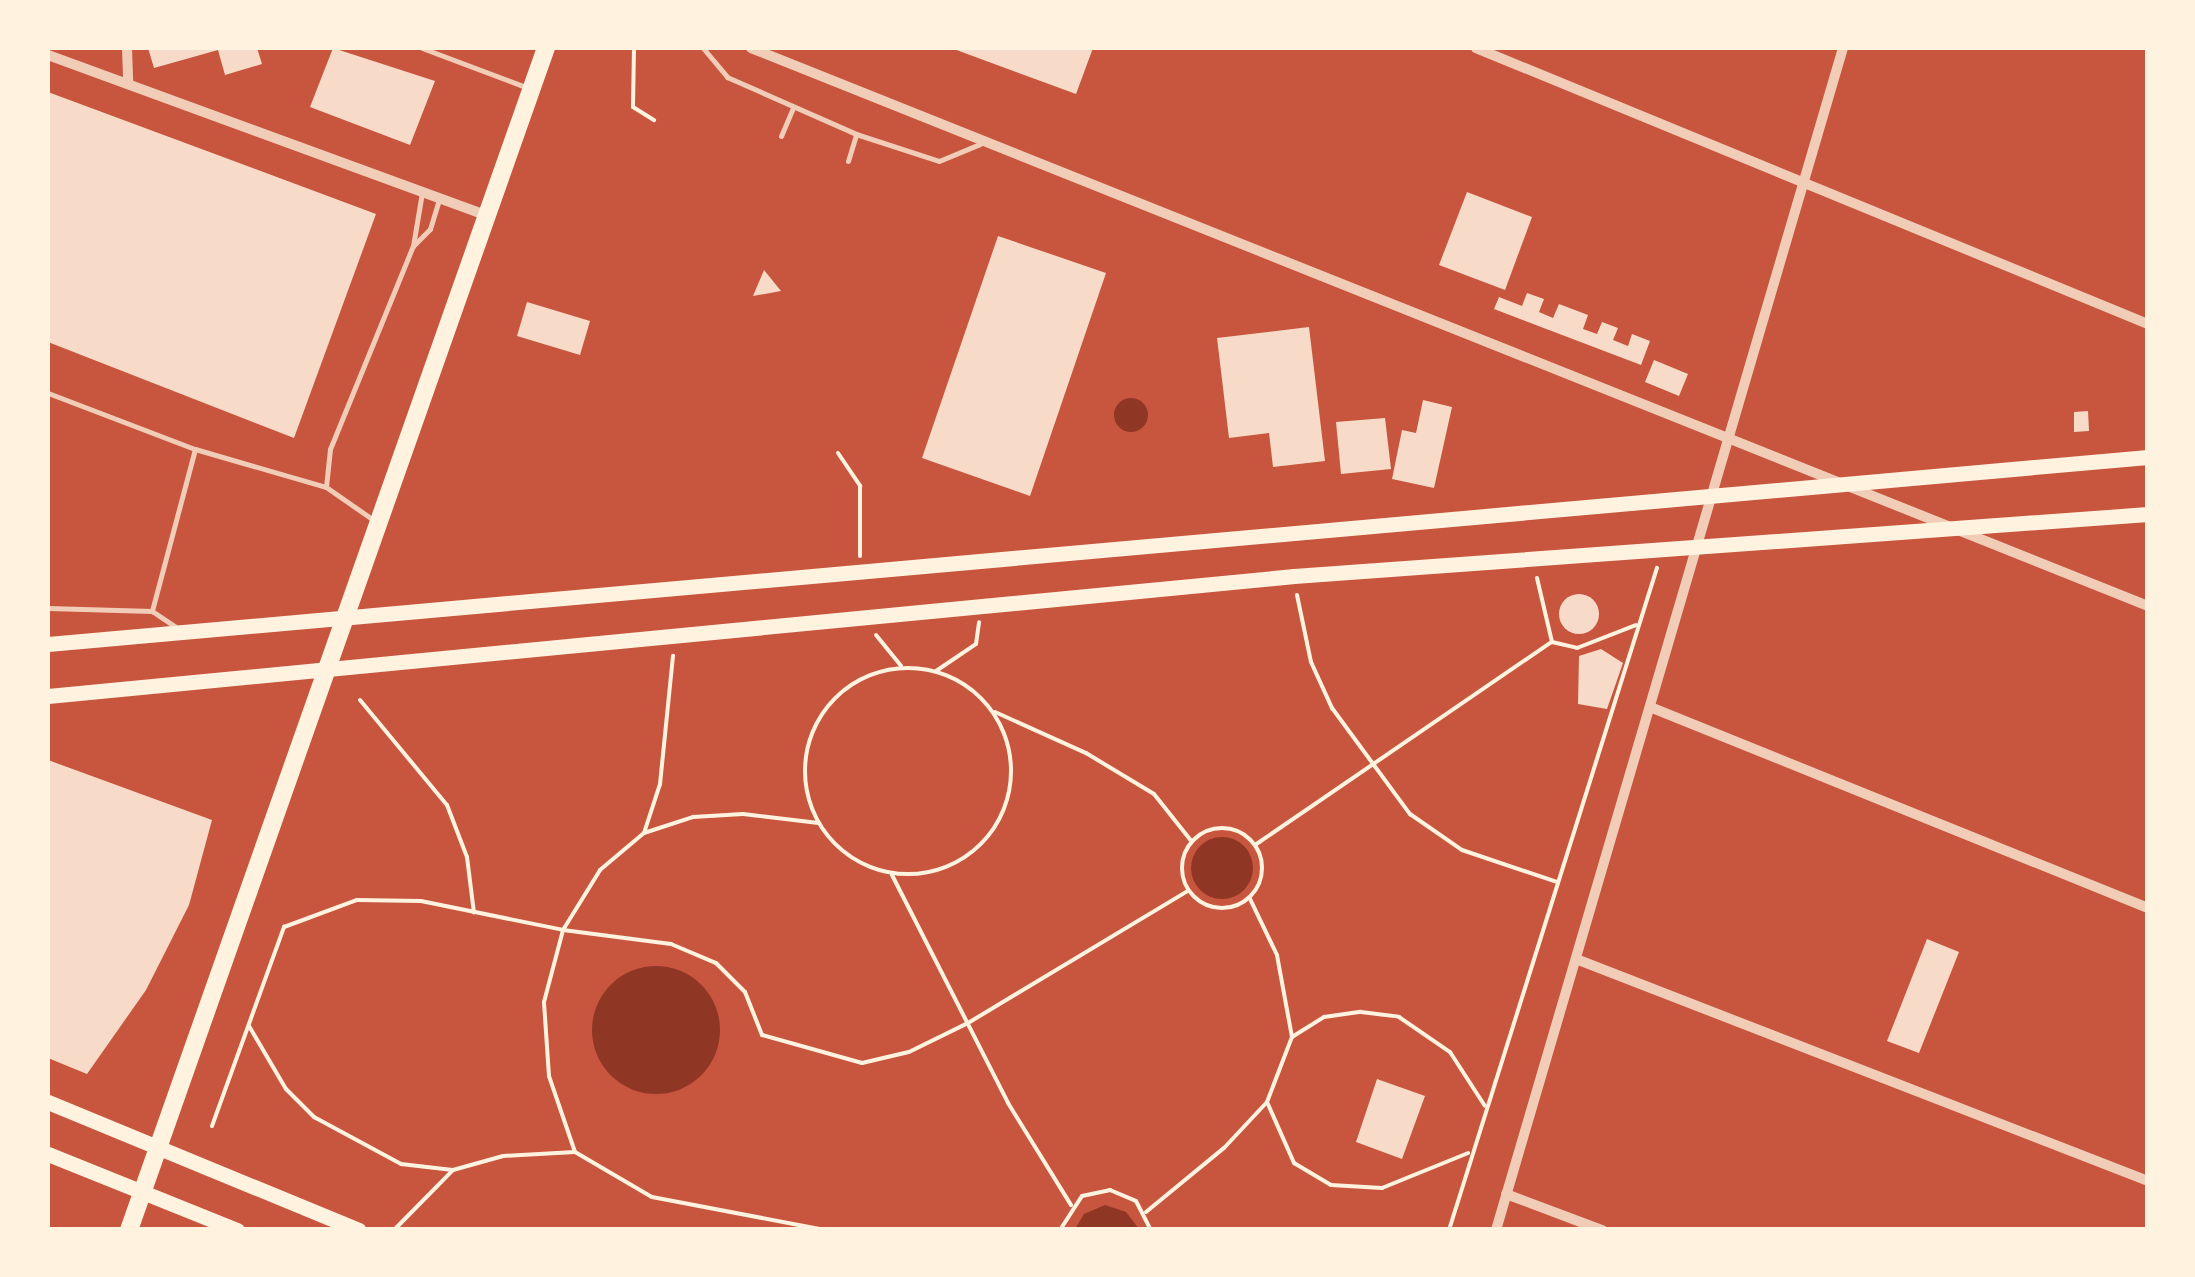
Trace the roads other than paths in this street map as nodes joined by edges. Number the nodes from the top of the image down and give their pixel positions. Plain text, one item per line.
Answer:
1 (127, 48) edge
2 (422, 48) edge
3 (546, 48) edge
4 (702, 48) edge
5 (752, 48) edge
6 (1476, 48) edge
7 (1842, 48) edge
8 (48, 55) edge
9 (128, 84) junction
10 (530, 89) junction
11 (793, 108) junction
12 (856, 134) junction
13 (780, 136) dead end
14 (980, 144) junction
15 (848, 161) dead end
16 (1802, 180) junction
17 (422, 192) junction
18 (440, 198) junction
19 (484, 215) junction
20 (413, 246) junction
21 (2148, 324) edge
22 (48, 393) edge
23 (1728, 439) junction
24 (194, 449) junction
25 (2148, 457) edge
26 (1840, 485) junction
27 (326, 487) junction
28 (1712, 494) junction
29 (2148, 514) edge
30 (376, 522) junction
31 (1959, 528) junction
32 (1700, 542) junction
33 (2148, 606) edge
34 (48, 608) edge
35 (152, 612) junction
36 (344, 616) junction
37 (182, 632) junction
38 (48, 644) edge
39 (324, 670) junction
40 (48, 696) edge
41 (1650, 706) junction
42 (2148, 908) edge
43 (1576, 959) junction
44 (48, 1102) edge
45 (157, 1149) junction
46 (48, 1154) edge
47 (2148, 1181) edge
48 (142, 1193) junction
49 (1506, 1194) junction
50 (129, 1230) edge
51 (237, 1230) edge
52 (359, 1230) edge
53 (1496, 1230) edge
54 (1602, 1230) edge

1 - 9 street
2 - 10 lane
3 - 10 main road
4 - 11 lane
5 - 14 street
6 - 16 street
7 - 16 street
8 - 9 street
9 - 17 street
10 - 19 main road
11 - 12 lane
11 - 13 lane
12 - 14 lane
12 - 15 lane
14 - 23 street
16 - 21 street
16 - 23 street
17 - 18 street
17 - 20 lane
18 - 19 street
18 - 20 lane
19 - 30 main road
20 - 27 lane
22 - 24 lane
23 - 26 street
23 - 28 street
24 - 27 lane
24 - 35 lane
25 - 26 main road
26 - 28 main road
26 - 31 street
27 - 30 lane
28 - 32 street
28 - 36 main road
29 - 31 main road
30 - 36 main road
31 - 32 main road
31 - 33 street
32 - 39 main road
32 - 41 street
34 - 35 lane
35 - 37 lane
36 - 37 main road
36 - 39 main road
37 - 38 main road
39 - 40 main road
39 - 45 main road
41 - 42 street
41 - 43 street
43 - 47 street
43 - 49 street
44 - 45 main road
45 - 48 main road
45 - 52 main road
46 - 48 main road
48 - 50 main road
48 - 51 main road
49 - 53 street
49 - 54 street

